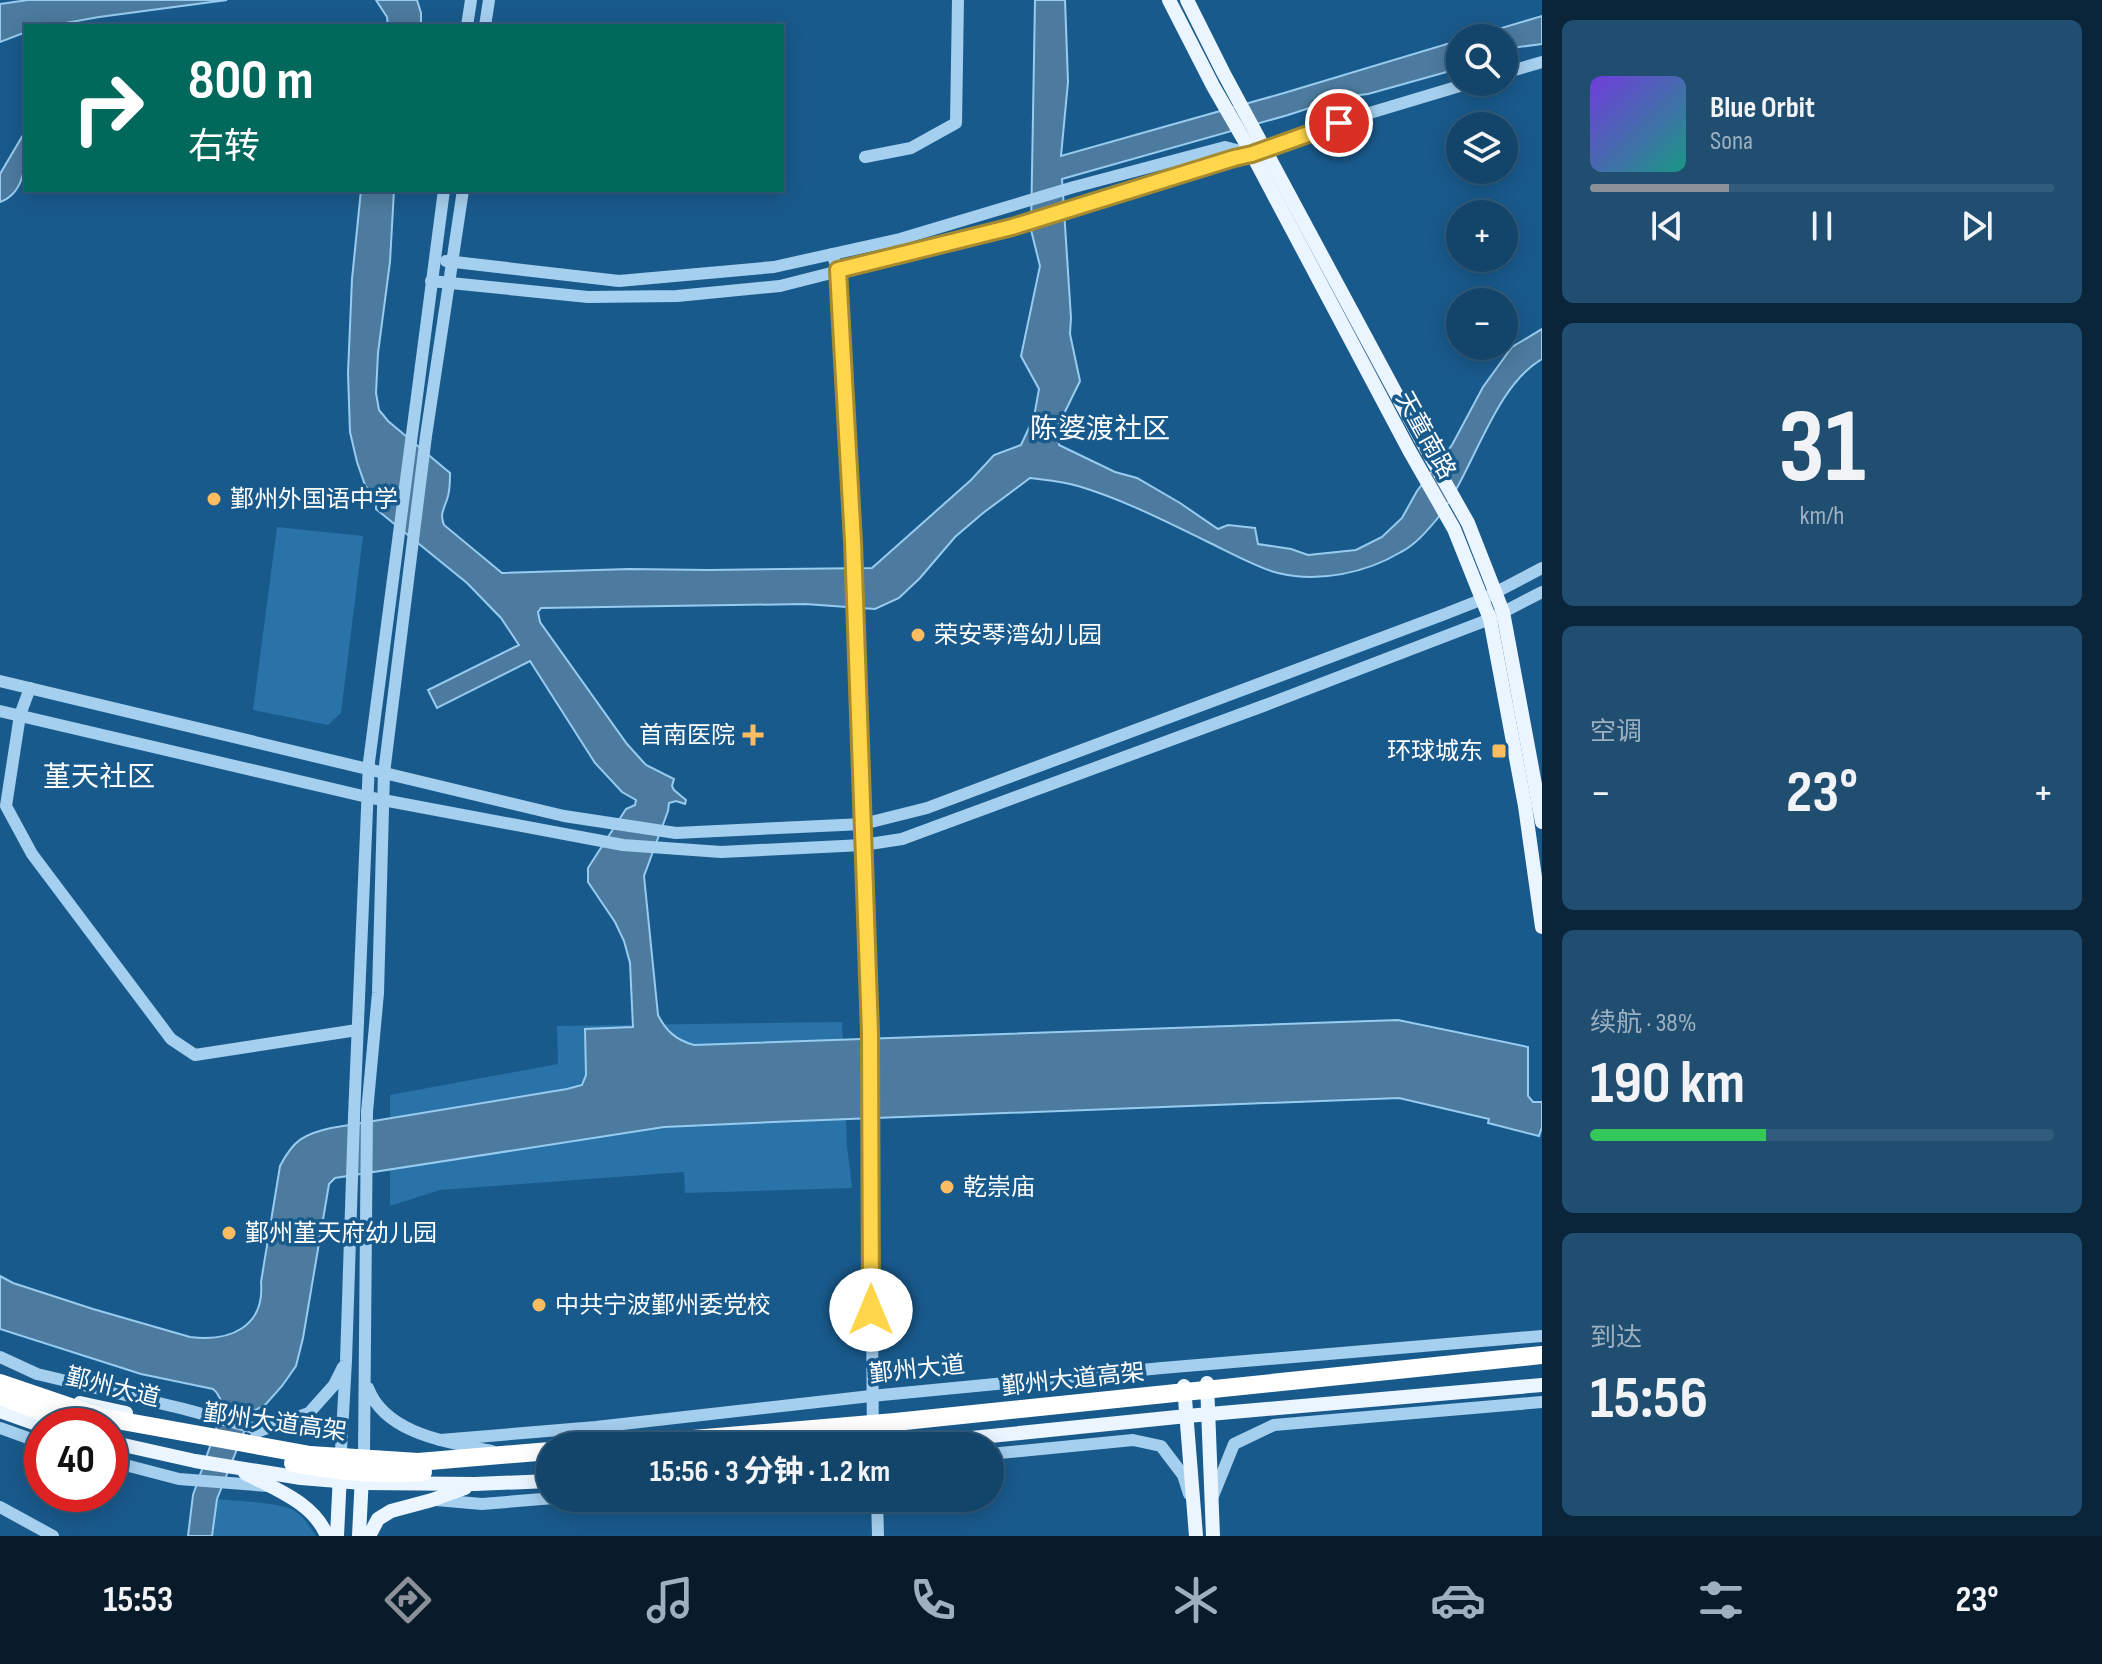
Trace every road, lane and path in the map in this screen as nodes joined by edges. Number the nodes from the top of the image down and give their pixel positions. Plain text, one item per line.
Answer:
1 (471, 0) edge
2 (489, 0) edge
3 (958, 0) edge
4 (1169, 0) edge
5 (1187, 0) edge
6 (467, 24) edge
7 (485, 24) edge
8 (1542, 62) edge
9 (1518, 69) edge
10 (1446, 90) edge
11 (1254, 149) junction
12 (865, 157) dead end
13 (444, 192) edge
14 (463, 192) edge
15 (832, 254) junction
16 (435, 257) junction
17 (453, 263) junction
18 (838, 270) junction
19 (431, 281) junction
20 (450, 283) junction
21 (1542, 568) edge
22 (1542, 592) edge
23 (1489, 596) junction
24 (1496, 616) junction
25 (0, 681) edge
26 (30, 688) junction
27 (0, 711) edge
28 (20, 715) junction
29 (369, 769) junction
30 (384, 773) junction
31 (1540, 790) edge
32 (367, 797) junction
33 (382, 800) junction
34 (1542, 822) edge
35 (863, 824) junction
36 (863, 845) junction
37 (1542, 927) edge
38 (357, 1030) junction
39 (1542, 1336) edge
40 (1542, 1349) edge
41 (1542, 1355) edge
42 (0, 1357) edge
43 (346, 1361) junction
44 (1542, 1365) edge
45 (0, 1380) edge
46 (365, 1383) junction
47 (1207, 1383) junction
48 (1542, 1385) edge
49 (1184, 1386) junction
50 (0, 1396) edge
51 (871, 1396) junction
52 (1542, 1402) edge
53 (32, 1408) edge
54 (0, 1411) edge
55 (1208, 1414) junction
56 (872, 1416) junction
57 (1187, 1416) junction
58 (24, 1420) edge
59 (0, 1428) edge
60 (128, 1430) edge
61 (261, 1430) junction
62 (709, 1432) edge
63 (776, 1432) edge
64 (873, 1432) edge
65 (878, 1432) edge
66 (1004, 1435) edge
67 (24, 1437) edge
68 (242, 1439) junction
69 (440, 1440) junction
70 (128, 1446) edge
71 (341, 1450) junction
72 (536, 1450) edge
73 (536, 1450) edge
74 (364, 1452) junction
75 (499, 1453) junction
76 (1004, 1453) edge
77 (536, 1464) edge
78 (128, 1466) edge
79 (234, 1467) junction
80 (340, 1480) junction
81 (536, 1482) edge
82 (362, 1483) junction
83 (475, 1484) junction
84 (268, 1486) junction
85 (1212, 1499) junction
86 (432, 1500) junction
87 (536, 1500) edge
88 (0, 1507) edge
89 (1194, 1510) junction
90 (877, 1512) edge
91 (53, 1536) edge
92 (327, 1536) edge
93 (337, 1536) edge
94 (359, 1536) edge
95 (369, 1536) edge
96 (878, 1536) edge
97 (1196, 1536) edge
98 (1213, 1536) edge

1 - 6 street
2 - 7 street
3 - 12 street
4 - 11 main road, 天童南路
5 - 11 main road
8 - 9 street
10 - 11 street
11 - 15 street
11 - 18 street
11 - 23 main road, 天童南路
11 - 23 main road
13 - 16 street
14 - 17 street
15 - 17 street
15 - 18 street
16 - 17 street
16 - 19 street
17 - 20 street
18 - 20 street
18 - 35 street
19 - 20 street
19 - 29 street
20 - 30 street
21 - 23 street
22 - 24 street
23 - 24 main road, 天童南路
23 - 35 street
24 - 31 main road
24 - 36 street
24 - 37 main road, 天童南路
25 - 26 street
26 - 28 street
26 - 29 street
27 - 28 street
28 - 32 street
28 - 38 street
29 - 30 street
29 - 32 street
30 - 33 street
30 - 35 street
31 - 34 main road
32 - 33 street
32 - 38 street
33 - 36 street
33 - 46 street
35 - 36 street
36 - 51 street
38 - 43 street
39 - 51 street, 鄞州大道
40 - 47 main road, 鄞州大道
41 - 63 highway, 鄞州大道高架, bridge
42 - 61 street, 鄞州大道
43 - 61 street
43 - 71 street
44 - 65 highway, 鄞州大道高架
45 - 68 main road, 鄞州大道
45 - 72 highway, 鄞州大道高架, bridge
46 - 69 street
46 - 74 street
47 - 49 main road, 鄞州大道
47 - 55 main road
48 - 55 main road
49 - 56 main road, 鄞州大道
49 - 57 main road
50 - 53 highway, 鄞州大道高架
51 - 56 street
51 - 69 street, 鄞州大道
52 - 85 street
54 - 58 main road
55 - 57 main road
55 - 85 main road
56 - 62 main road, 鄞州大道
56 - 64 street
57 - 66 main road
57 - 89 main road
59 - 67 street
60 - 77 highway, 鄞州大道高架, bridge
61 - 68 street
68 - 71 main road, 鄞州大道
69 - 75 street
70 - 79 main road
71 - 74 main road, 鄞州大道
71 - 80 main road
73 - 75 main road, 鄞州大道
74 - 75 main road, 鄞州大道
74 - 82 main road
76 - 89 street
78 - 84 street
79 - 80 main road
79 - 84 main road
80 - 82 main road
80 - 93 main road
81 - 83 main road
82 - 83 main road
82 - 94 main road
83 - 86 main road
84 - 92 main road
85 - 98 main road
86 - 87 street
86 - 95 main road
88 - 91 street
89 - 97 main road
90 - 96 street

